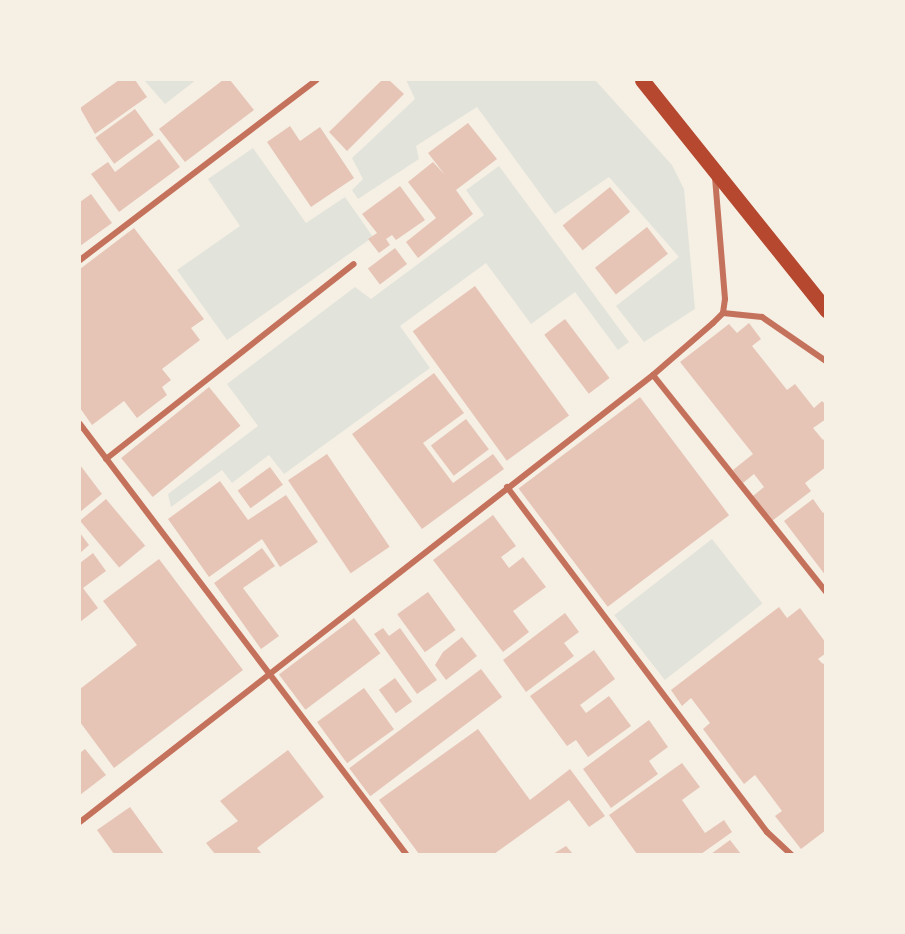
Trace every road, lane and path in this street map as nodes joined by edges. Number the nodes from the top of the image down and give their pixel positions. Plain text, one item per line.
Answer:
1 (315, 80) edge
2 (642, 80) edge
3 (715, 171) junction
4 (80, 260) edge
5 (354, 264) dead end
6 (825, 310) edge
7 (723, 313) junction
8 (825, 361) edge
9 (653, 375) junction
10 (80, 424) edge
11 (106, 459) junction
12 (507, 487) junction
13 (825, 592) edge
14 (267, 674) junction
15 (80, 822) edge
16 (406, 855) edge
17 (791, 855) edge

1 - 4 street
2 - 3 main road
3 - 6 main road
3 - 7 street
5 - 11 street
7 - 8 street
7 - 9 street
9 - 12 street
9 - 13 street
10 - 11 street
11 - 14 street
12 - 14 street
12 - 17 street
14 - 15 street
14 - 16 street

